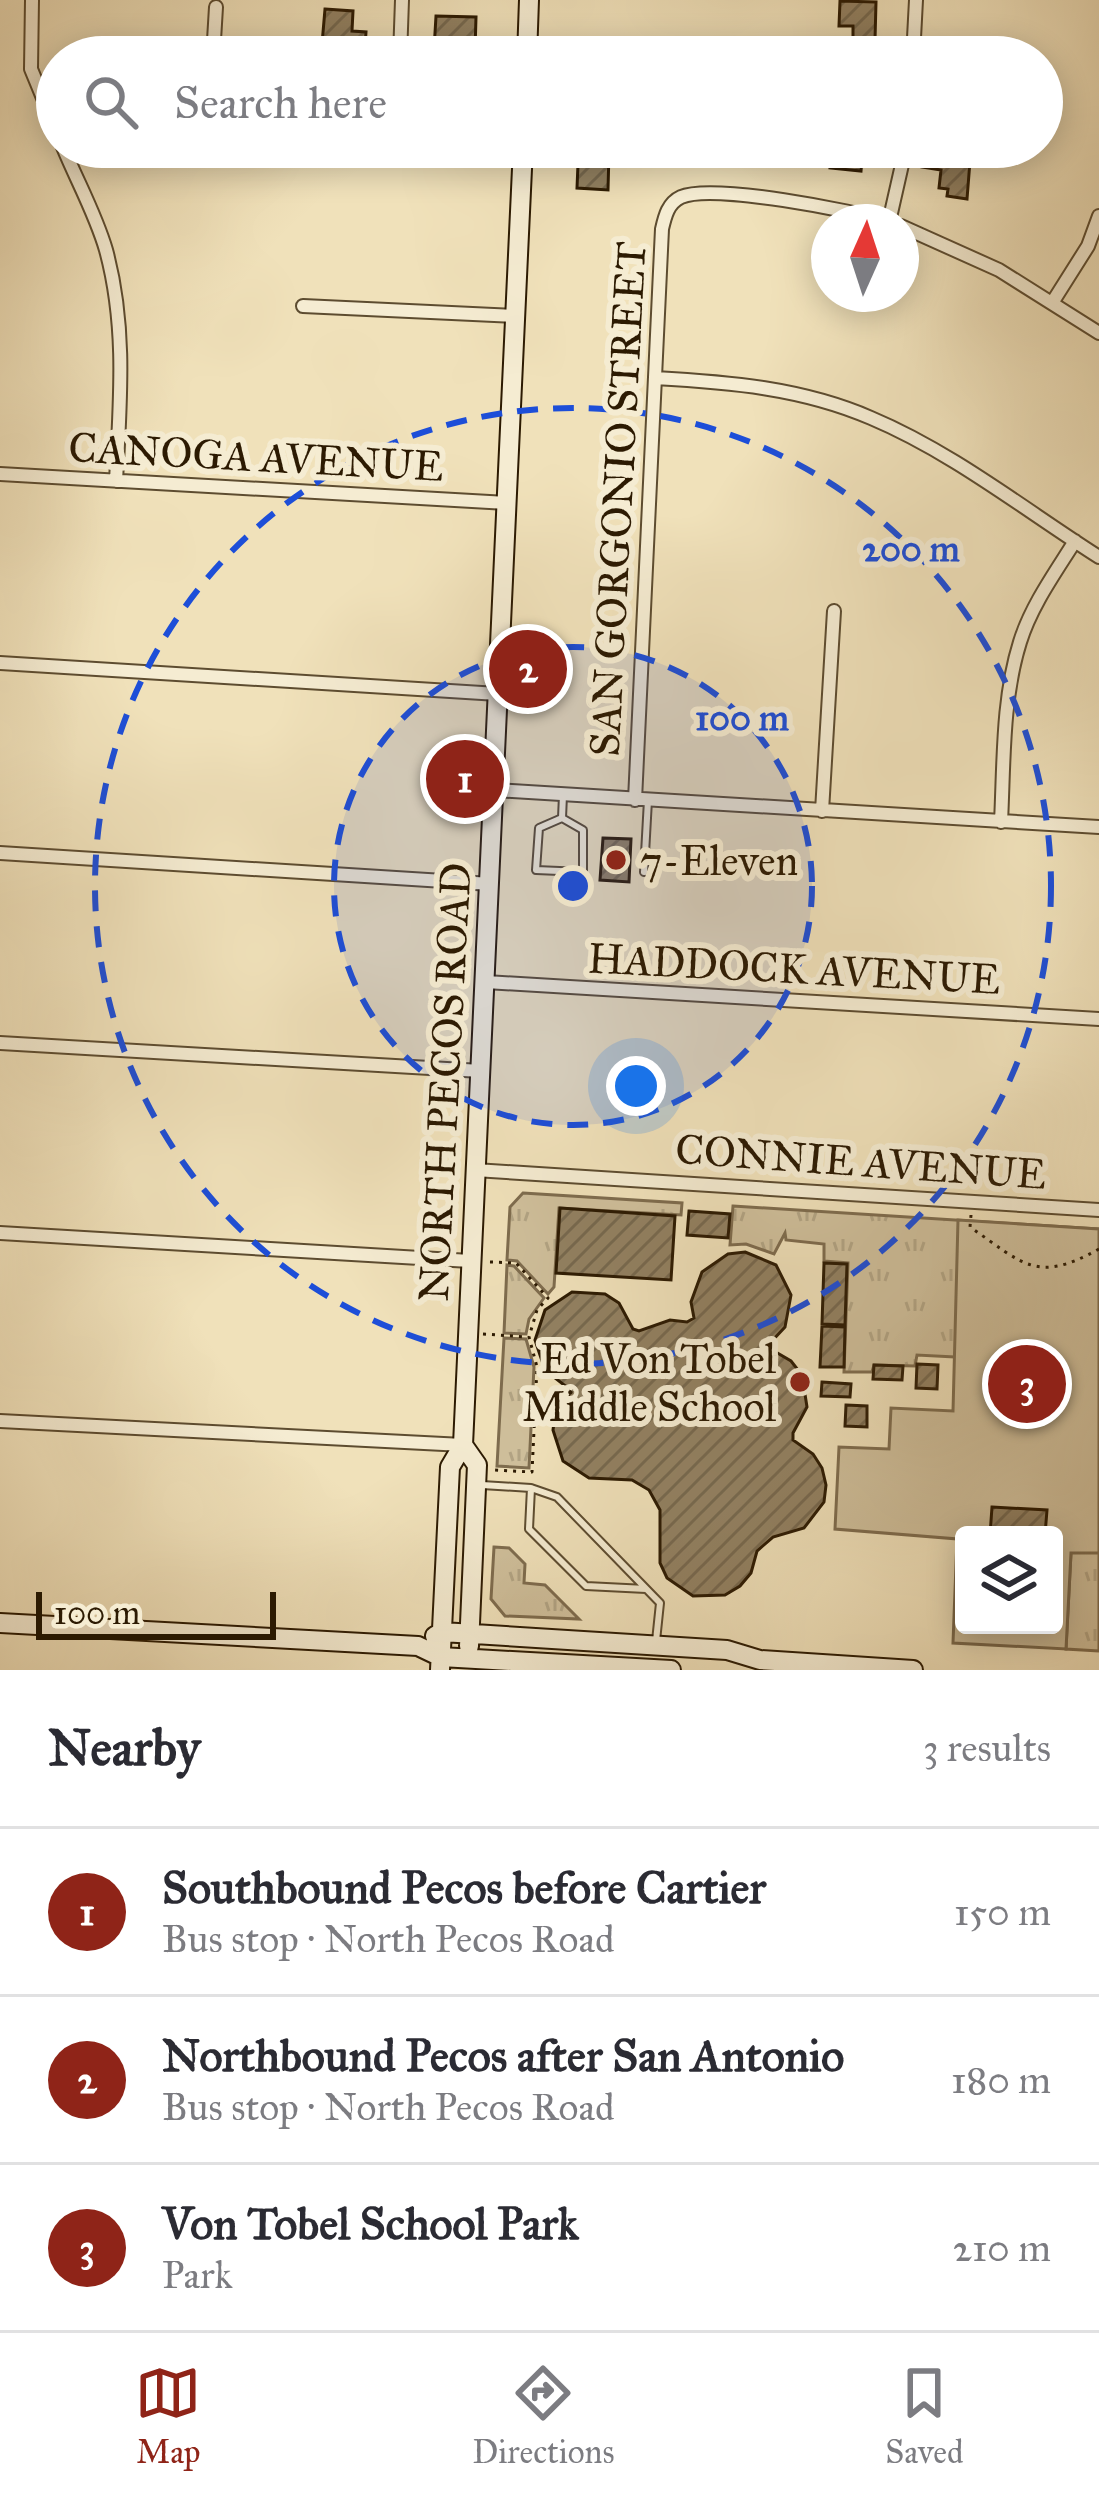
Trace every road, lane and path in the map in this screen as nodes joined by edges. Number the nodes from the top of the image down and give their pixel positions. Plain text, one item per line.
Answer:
1 (32, 0) edge
2 (402, 0) edge
3 (529, 0) edge
4 (916, 0) edge
5 (215, 7) dead end
6 (214, 36) edge
7 (401, 36) edge
8 (527, 36) edge
9 (914, 36) edge
10 (36, 81) edge
11 (73, 168) edge
12 (522, 168) edge
13 (902, 168) edge
14 (894, 204) edge
15 (811, 206) edge
16 (1099, 215) edge
17 (919, 234) edge
18 (1052, 303) junction
19 (303, 306) dead end
20 (517, 316) junction
21 (1099, 333) edge
22 (655, 378) junction
23 (0, 474) edge
24 (116, 481) junction
25 (508, 502) junction
26 (1075, 542) junction
27 (1099, 557) edge
28 (834, 611) dead end
29 (0, 663) edge
30 (498, 694) junction
31 (495, 790) junction
32 (563, 795) junction
33 (642, 800) junction
34 (822, 811) junction
35 (562, 818) junction
36 (1001, 822) junction
37 (1099, 827) edge
38 (0, 853) edge
39 (644, 872) dead end
40 (491, 884) junction
41 (486, 982) junction
42 (1099, 1019) edge
43 (0, 1042) edge
44 (481, 1071) junction
45 (475, 1170) junction
46 (972, 1202) junction
47 (1099, 1210) edge
48 (0, 1233) edge
49 (1099, 1249) edge
50 (470, 1261) junction
51 (468, 1334) junction
52 (529, 1337) junction
53 (0, 1421) edge
54 (463, 1445) junction
55 (477, 1477) junction
56 (531, 1487) junction
57 (646, 1589) junction
58 (0, 1623) edge
59 (442, 1632) junction
60 (470, 1634) junction
61 (656, 1644) junction
62 (418, 1646) junction
63 (760, 1660) junction
64 (440, 1664) edge
65 (468, 1664) edge
66 (671, 1670) edge
67 (735, 1670) edge
68 (913, 1670) edge

1 - 10 street
2 - 7 street
3 - 8 main road
4 - 9 street
5 - 6 street
11 - 24 street
12 - 20 main road, NORTH PECOS ROAD
13 - 14 street
15 - 22 street, SAN GORGONIO STREET
16 - 18 street
17 - 18 street
18 - 21 street
19 - 20 street
20 - 25 main road, NORTH PECOS ROAD
22 - 26 street
22 - 33 street, SAN GORGONIO STREET
23 - 24 street, CANOGA AVENUE
24 - 25 street, CANOGA AVENUE
25 - 30 main road, NORTH PECOS ROAD
26 - 27 street
26 - 36 street
28 - 34 street
29 - 30 street
30 - 31 main road, NORTH PECOS ROAD
31 - 32 street
31 - 40 main road, NORTH PECOS ROAD
32 - 33 street
32 - 35 lane
33 - 34 street
33 - 39 lane
34 - 36 street
35 - 35 lane
36 - 37 street
38 - 40 street
40 - 41 main road, NORTH PECOS ROAD
41 - 42 street, HADDOCK AVENUE
41 - 44 main road, NORTH PECOS ROAD
43 - 44 street
44 - 45 main road, NORTH PECOS ROAD
45 - 46 street, CONNIE AVENUE
45 - 50 main road, NORTH PECOS ROAD
46 - 47 street, CONNIE AVENUE
46 - 49 path
48 - 50 street
50 - 51 main road, NORTH PECOS ROAD
50 - 52 path
51 - 52 path
51 - 54 main road, NORTH PECOS ROAD
52 - 55 path
53 - 54 street
54 - 55 main road
54 - 59 main road, NORTH PECOS ROAD
55 - 56 lane
55 - 60 main road
56 - 57 lane
56 - 57 lane
57 - 61 lane
58 - 62 main road
59 - 60 main road
59 - 62 main road
59 - 64 main road, NORTH PECOS ROAD
60 - 61 main road
60 - 65 main road
61 - 63 main road
62 - 64 main road
63 - 67 main road
63 - 68 main road
64 - 65 main road
65 - 66 main road

